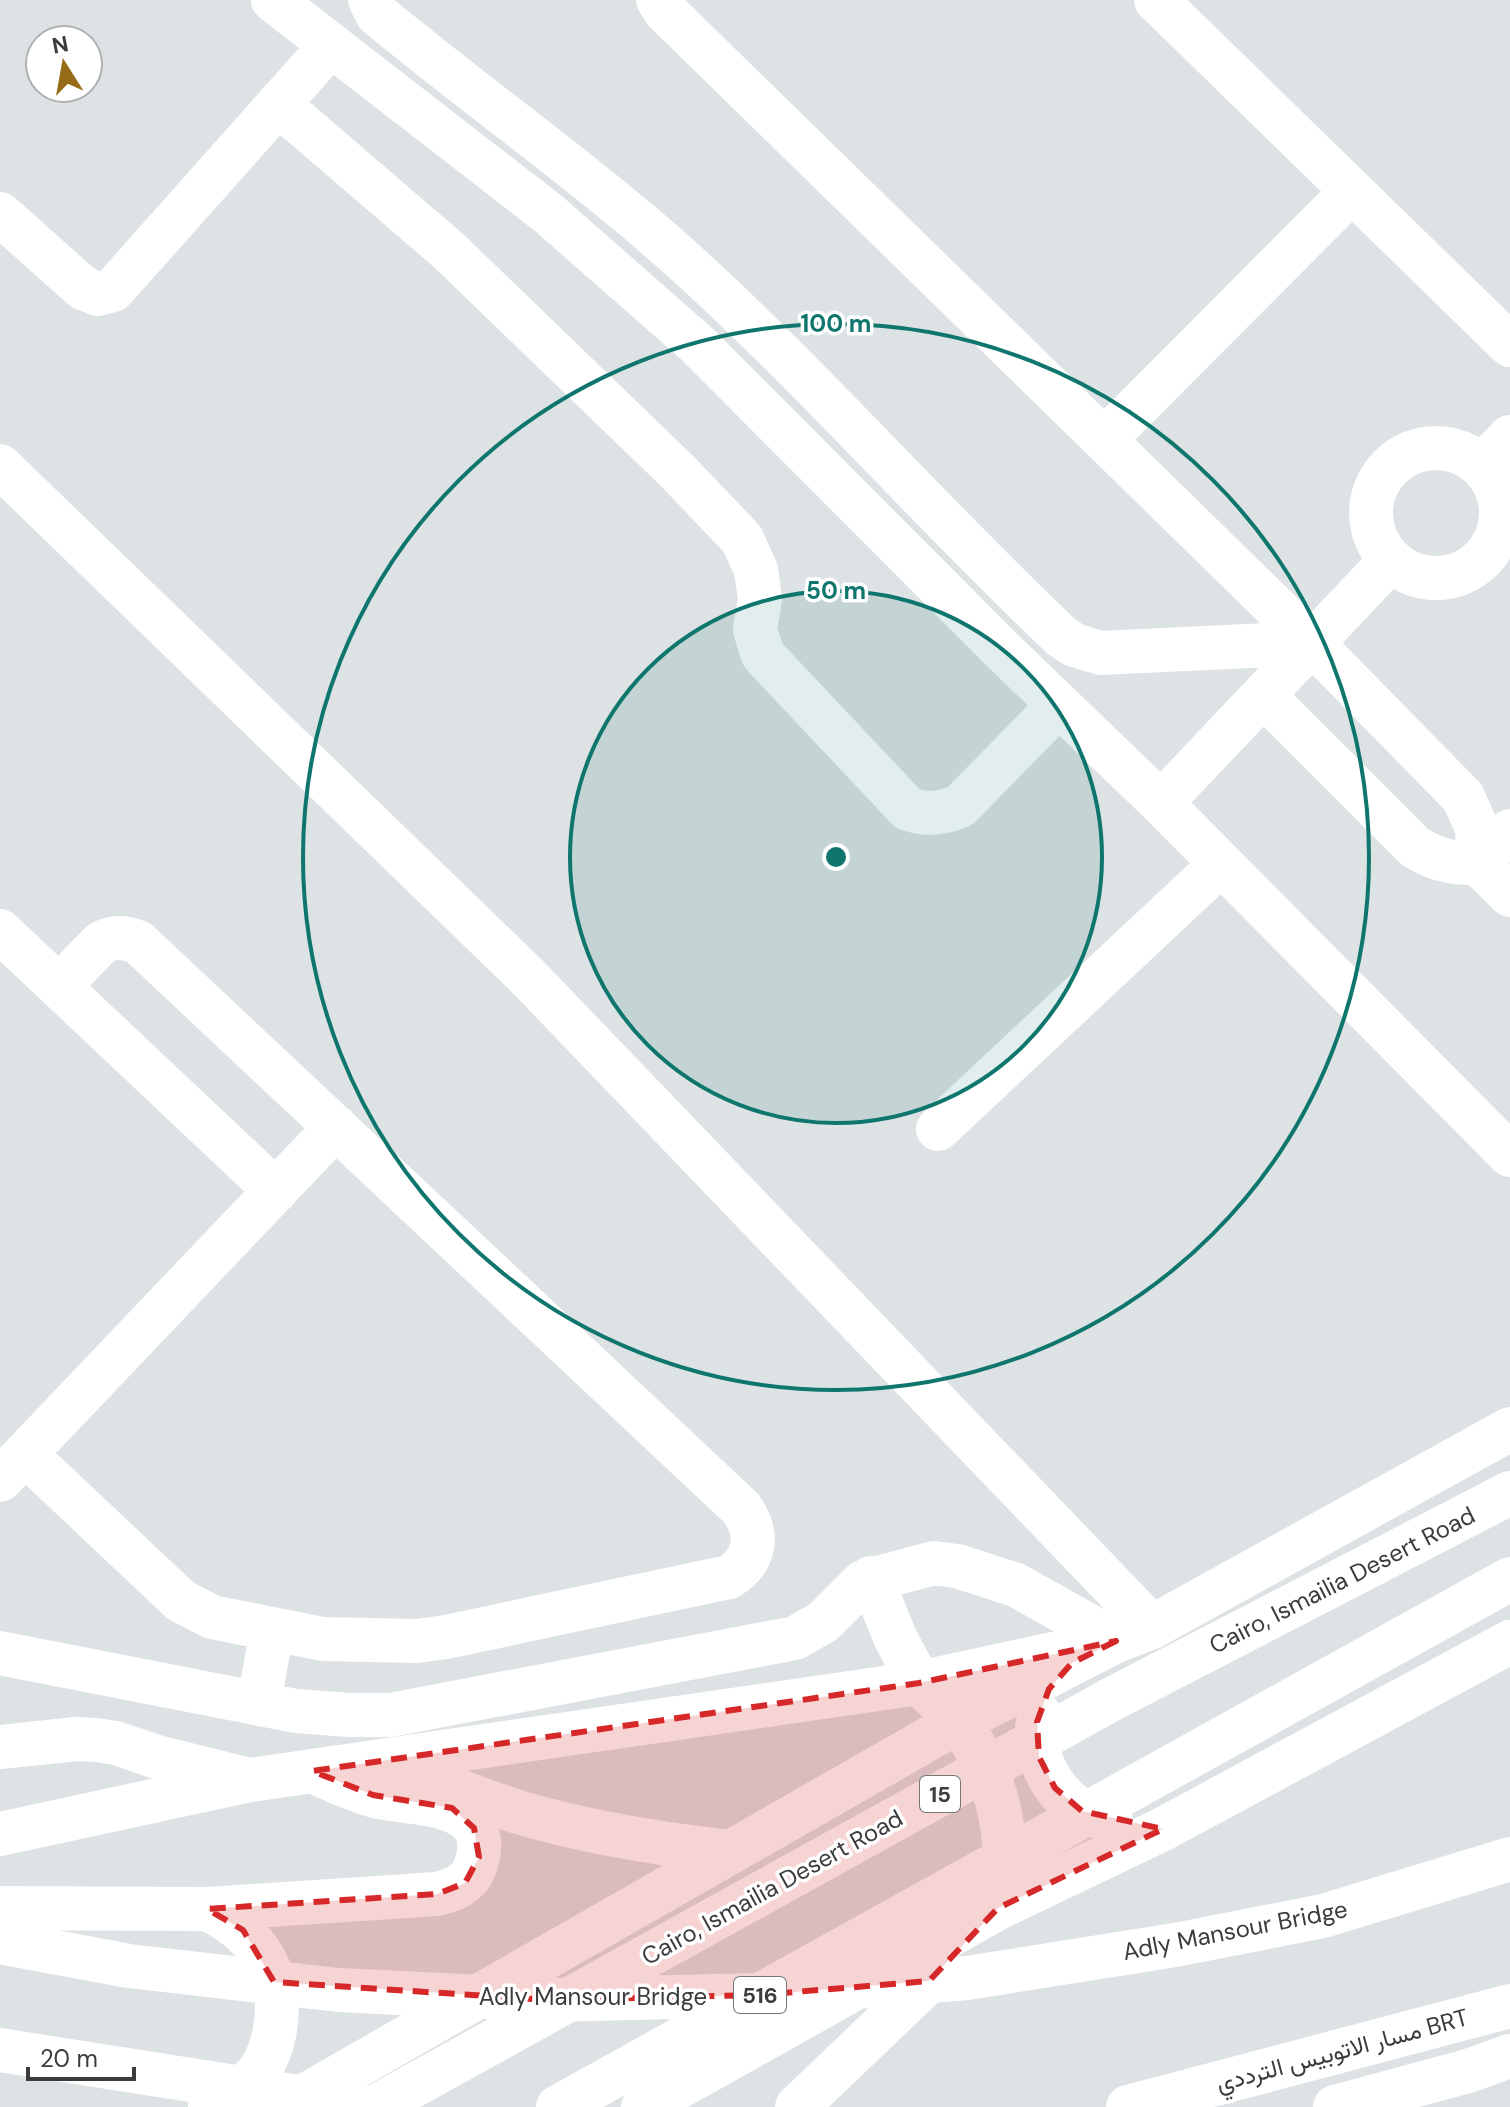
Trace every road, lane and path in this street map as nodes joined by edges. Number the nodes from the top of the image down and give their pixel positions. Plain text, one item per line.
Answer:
1 (273, 0) edge
2 (370, 0) edge
3 (658, 0) edge
4 (1156, 0) edge
5 (331, 45) junction
6 (278, 104) junction
7 (1352, 191) junction
8 (0, 214) edge
9 (1510, 345) edge
10 (1104, 440) junction
11 (1496, 451) edge
12 (0, 466) edge
13 (1391, 560) junction
14 (1312, 643) junction
15 (1263, 695) junction
16 (1059, 705) junction
17 (1161, 803) junction
18 (1510, 831) edge
19 (1478, 863) junction
20 (1221, 864) junction
21 (1510, 895) edge
22 (0, 931) edge
23 (59, 986) junction
24 (336, 1127) junction
25 (938, 1129) dead end
26 (1510, 1155) edge
27 (276, 1191) junction
28 (1510, 1429) edge
29 (12, 1467) edge
30 (1510, 1493) edge
31 (871, 1578) junction
32 (1510, 1579) edge
33 (272, 1629) junction
34 (1134, 1634) junction
35 (1510, 1642) edge
36 (0, 1653) edge
37 (1072, 1663) junction
38 (919, 1683) junction
39 (259, 1703) junction
40 (958, 1722) junction
41 (0, 1747) edge
42 (386, 1761) junction
43 (312, 1771) junction
44 (250, 1780) junction
45 (1163, 1829) junction
46 (0, 1834) edge
47 (731, 1852) junction
48 (1510, 1859) edge
49 (0, 1908) edge
50 (998, 1908) junction
51 (207, 1909) junction
52 (0, 1942) edge
53 (1510, 2006) edge
54 (0, 2050) edge
55 (1510, 2056) edge
56 (210, 2107) edge
57 (285, 2107) edge
58 (362, 2107) edge
59 (375, 2107) edge
60 (558, 2107) edge
61 (643, 2107) edge
62 (797, 2107) edge
63 (1128, 2107) edge
64 (1335, 2107) edge

1 - 5 main road
2 - 14 main road
3 - 10 main road
4 - 7 main road
5 - 6 main road
5 - 16 main road
6 - 8 main road
6 - 16 main road
7 - 9 main road
7 - 10 main road
10 - 14 main road
11 - 13 main road
11 - 13 main road
12 - 34 main road
13 - 14 main road
14 - 15 main road
14 - 19 main road
15 - 17 main road
15 - 19 main road
16 - 17 main road
17 - 20 main road
18 - 19 main road
19 - 21 main road
20 - 25 main road
20 - 26 main road
22 - 23 main road
23 - 24 main road
23 - 27 main road
24 - 27 main road
24 - 33 main road
27 - 29 main road
28 - 34 main road
29 - 33 main road
30 - 59 main road, Cairo, Ismailia Desert Road / 15
31 - 34 main road
31 - 38 main road
31 - 39 main road
32 - 60 main road
33 - 39 main road
34 - 37 main road
34 - 38 main road
35 - 45 main road
36 - 39 main road
37 - 40 main road
37 - 45 main road
38 - 40 main road
38 - 42 main road
40 - 47 main road
40 - 50 main road
41 - 44 main road
42 - 43 main road
42 - 47 main road
43 - 44 main road
43 - 51 main road
44 - 46 main road
45 - 50 main road
47 - 57 main road
48 - 52 main road, Adly Mansour Bridge / 516
49 - 51 main road
50 - 61 main road
50 - 62 main road
51 - 56 main road
53 - 63 main road, مسار الاتوبيس الترددي BRT
54 - 58 main road
55 - 64 main road

